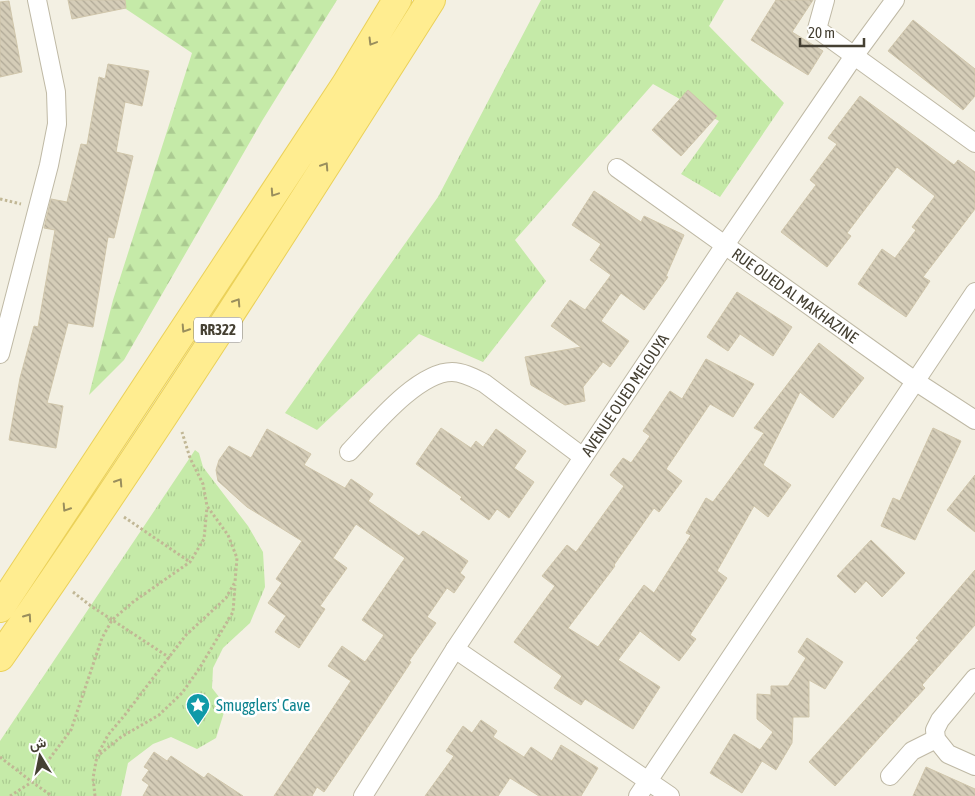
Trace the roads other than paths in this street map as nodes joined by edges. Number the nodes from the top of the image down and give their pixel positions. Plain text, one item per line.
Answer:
1 (37, 0) edge
2 (397, 0) edge
3 (431, 0) edge
4 (825, 0) edge
5 (895, 0) edge
6 (854, 56) junction
7 (975, 143) edge
8 (617, 168) dead end
9 (725, 244) junction
10 (975, 292) edge
11 (0, 354) edge
12 (915, 381) junction
13 (975, 420) edge
14 (349, 452) dead end
15 (583, 457) junction
16 (3, 598) edge
17 (455, 649) junction
18 (0, 657) edge
19 (975, 678) edge
20 (936, 739) junction
21 (975, 766) edge
22 (890, 776) dead end
23 (648, 781) junction
24 (363, 796) edge
25 (638, 796) edge
26 (670, 796) edge

1 - 11 street
2 -> 16 main road, RR322
18 -> 3 main road, RR322
4 - 6 street
5 - 6 street, AVENUE OUED MELOUYA
6 - 7 street
6 - 9 street, AVENUE OUED MELOUYA
8 - 9 street, RUE OUED AL MAKHAZINE
9 - 12 street, RUE OUED AL MAKHAZINE
9 - 15 street, AVENUE OUED MELOUYA
10 - 12 street
12 - 13 street, RUE OUED AL MAKHAZINE
12 - 23 street
14 - 15 street
15 - 17 street, AVENUE OUED MELOUYA
17 - 23 street
17 - 24 street, AVENUE OUED MELOUYA
19 - 20 street
20 - 21 street
20 - 22 street
23 - 25 street
23 - 26 street

